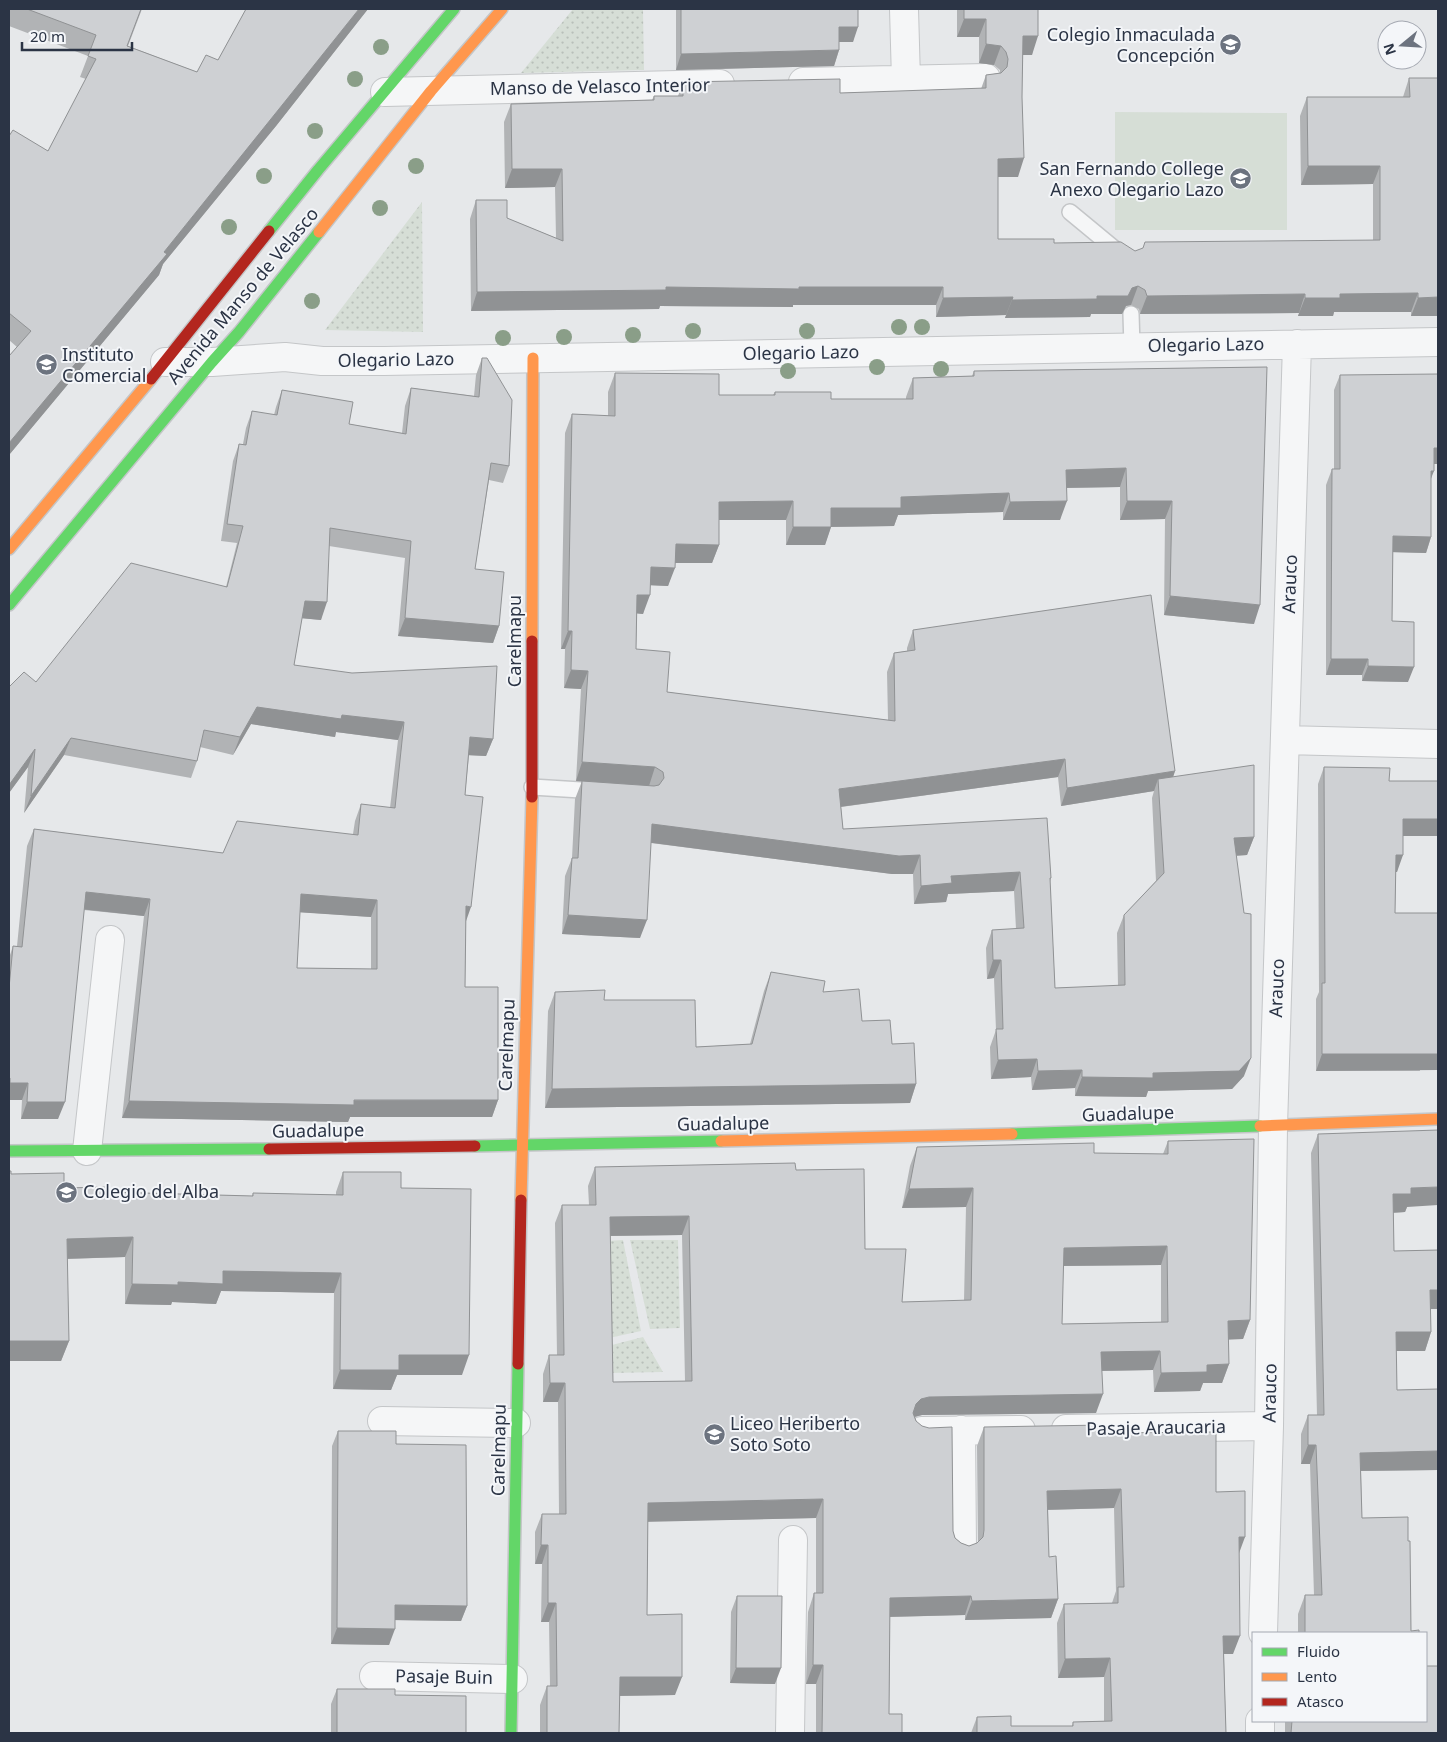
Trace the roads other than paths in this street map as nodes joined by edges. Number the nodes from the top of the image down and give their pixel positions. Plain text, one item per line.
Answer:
1 (454, 9) edge
2 (502, 9) edge
3 (904, 9) edge
4 (986, 78) edge
5 (906, 80) junction
6 (780, 83) edge
7 (742, 84) edge
8 (431, 91) junction
9 (385, 92) junction
10 (1070, 212) dead end
11 (1129, 260) edge
12 (1131, 314) edge
13 (1438, 342) edge
14 (1297, 344) junction
15 (1132, 346) junction
16 (533, 358) junction
17 (165, 362) junction
18 (212, 362) junction
19 (9, 549) edge
20 (9, 605) edge
21 (1285, 740) junction
22 (1438, 744) edge
23 (532, 787) junction
24 (609, 792) edge
25 (110, 940) dead end
26 (1438, 1119) edge
27 (1273, 1127) junction
28 (522, 1146) junction
29 (9, 1151) edge
30 (87, 1151) junction
31 (382, 1421) dead end
32 (516, 1423) junction
33 (1269, 1426) junction
34 (961, 1430) junction
35 (922, 1431) edge
36 (793, 1540) dead end
37 (962, 1549) edge
38 (1263, 1632) edge
39 (374, 1676) dead end
40 (513, 1679) junction
41 (511, 1733) edge
42 (790, 1733) edge

1 - 9 street, Avenida Manso de Velasco
2 - 8 street, Avenida Manso de Velasco
3 - 5 street
4 - 5 street
5 - 6 street
7 - 8 street, Manso de Velasco Interior
8 - 9 street, Manso de Velasco Interior
8 - 18 street, Avenida Manso de Velasco
9 - 17 street, Avenida Manso de Velasco
10 - 11 lane
12 - 15 lane
13 - 14 street, Olegario Lazo
14 - 15 street, Olegario Lazo
14 - 21 street, Arauco
15 - 16 street, Olegario Lazo
16 - 18 street, Olegario Lazo
16 - 23 street, Carelmapu
17 - 18 street, Olegario Lazo
17 - 19 street, Avenida Manso de Velasco
18 - 20 street, Avenida Manso de Velasco
21 - 22 street
21 - 27 street, Arauco
23 - 24 lane
23 - 28 street, Carelmapu
25 - 30 street
26 - 27 street, Guadalupe
27 - 28 street, Guadalupe
27 - 33 street, Arauco
28 - 30 street, Guadalupe
28 - 32 street, Carelmapu
29 - 30 street, Guadalupe
31 - 32 street
32 - 40 street, Carelmapu
33 - 34 street, Pasaje Araucaria
33 - 38 street, Arauco
34 - 35 street, Pasaje Araucaria
34 - 37 street
36 - 42 street
39 - 40 street, Pasaje Buin
40 - 41 street, Carelmapu

